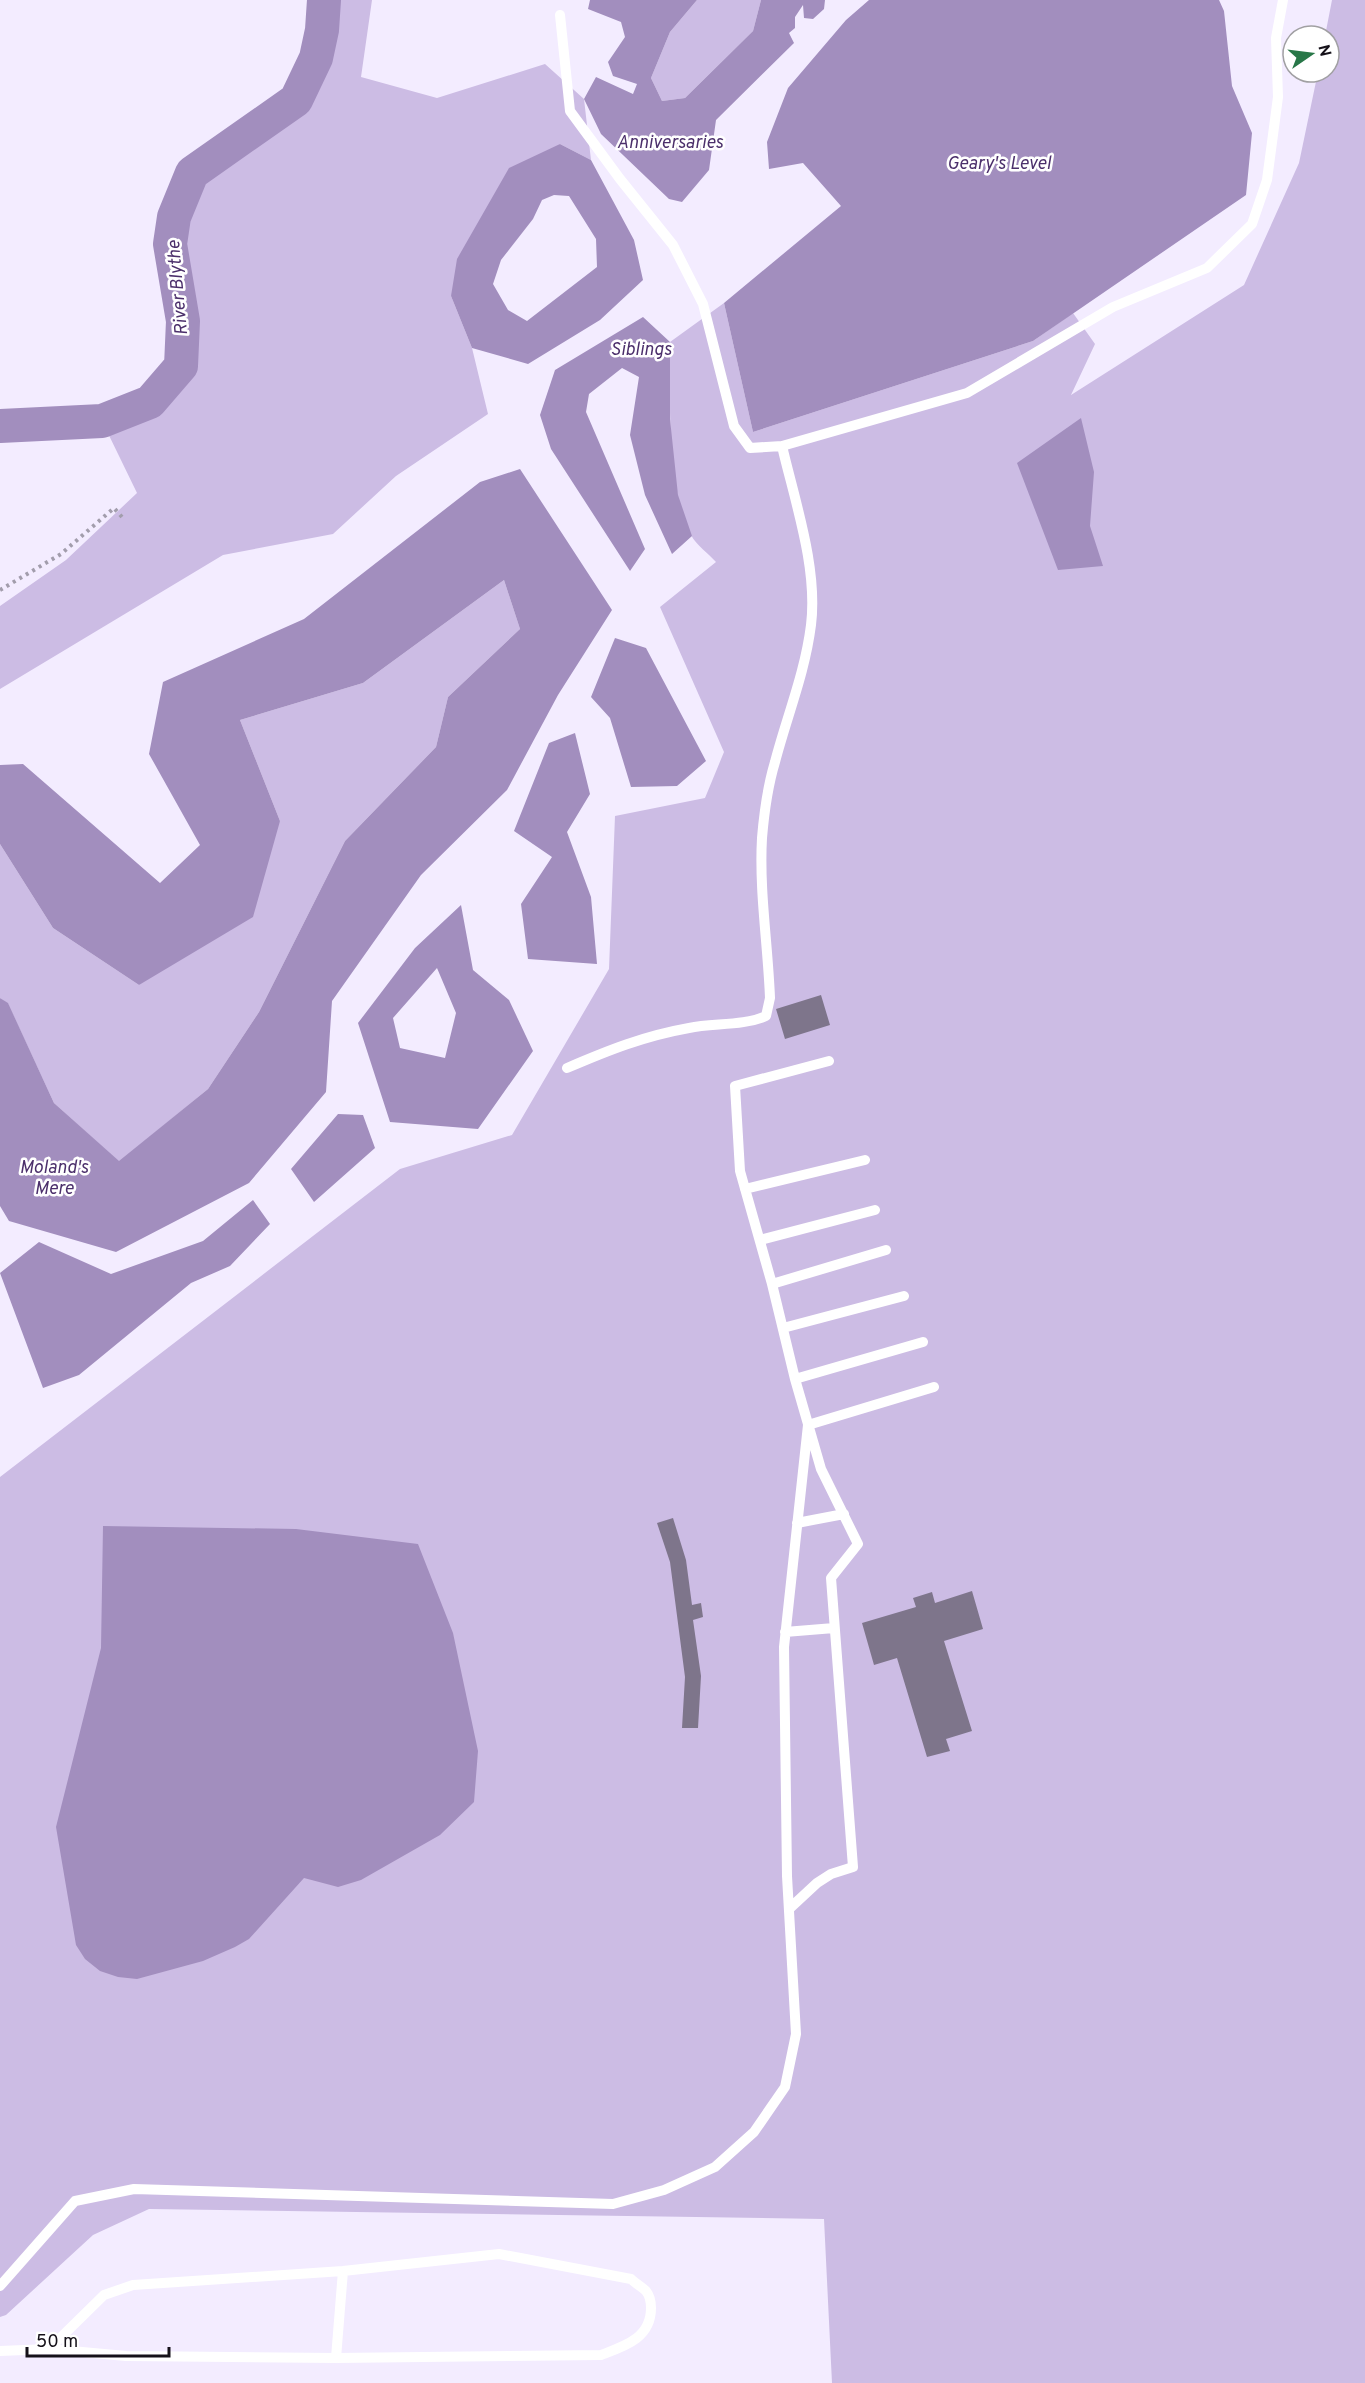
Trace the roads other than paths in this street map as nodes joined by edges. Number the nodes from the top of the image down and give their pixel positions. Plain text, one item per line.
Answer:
1 (1283, 0) edge
2 (560, 15) dead end
3 (782, 446) junction
4 (829, 1061) dead end
5 (567, 1068) dead end
6 (865, 1160) dead end
7 (745, 1190) junction
8 (875, 1210) dead end
9 (760, 1240) junction
10 (886, 1250) dead end
11 (772, 1284) junction
12 (904, 1296) dead end
13 (783, 1328) junction
14 (924, 1342) dead end
15 (795, 1379) junction
16 (934, 1387) dead end
17 (808, 1425) junction
18 (844, 1514) junction
19 (797, 1523) junction
20 (834, 1628) junction
21 (785, 1632) junction
22 (789, 1909) junction
23 (343, 2271) junction
24 (0, 2286) edge
25 (49, 2349) junction
26 (0, 2351) edge
27 (336, 2358) junction

1 - 3 lane
2 - 3 lane
3 - 5 lane
4 - 7 lane
6 - 7 lane
7 - 9 lane
8 - 9 lane
9 - 11 lane
10 - 11 lane
11 - 13 lane
12 - 13 lane
13 - 15 lane
14 - 15 lane
15 - 17 lane
16 - 17 lane
17 - 18 lane
17 - 19 lane
18 - 19 lane
18 - 20 lane
19 - 21 lane
20 - 21 lane
20 - 22 lane
21 - 22 lane
22 - 24 lane
23 - 25 lane
23 - 27 lane
23 - 27 lane
25 - 26 lane
25 - 27 lane

